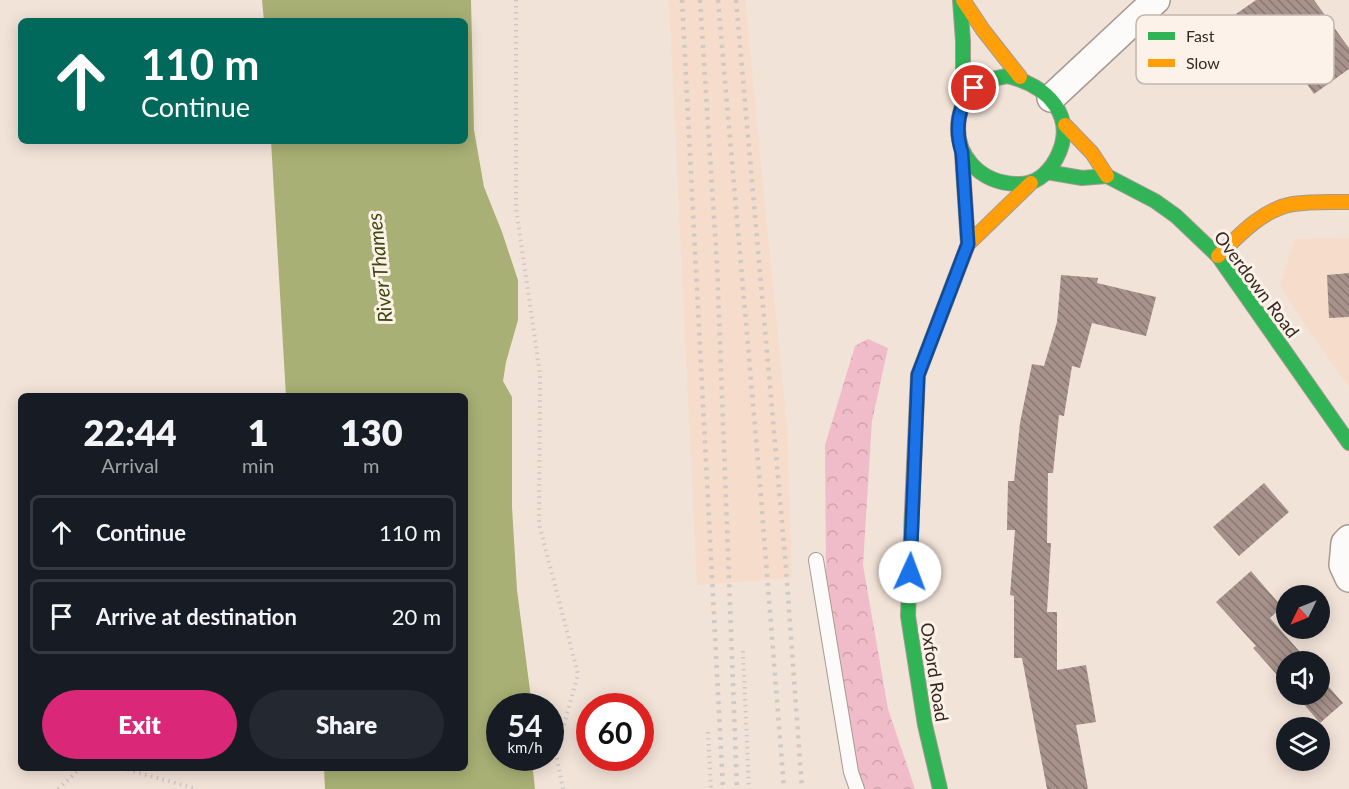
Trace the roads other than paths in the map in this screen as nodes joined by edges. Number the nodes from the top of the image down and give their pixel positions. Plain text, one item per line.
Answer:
1 (962, 0) edge
2 (1153, 2) edge
3 (1139, 15) edge
4 (1136, 18) edge
5 (1020, 77) junction
6 (1052, 98) junction
7 (963, 105) junction
8 (1065, 125) junction
9 (962, 153) junction
10 (1047, 172) junction
11 (1107, 177) junction
12 (1031, 183) junction
13 (1349, 202) edge
14 (968, 244) junction
15 (1218, 256) junction
16 (1349, 443) edge
17 (1349, 539) edge
18 (816, 560) dead end
19 (1349, 579) edge
20 (857, 789) edge
21 (940, 789) edge

1 - 5 main road
1 - 7 main road
2 - 3 street
4 - 6 street
5 - 6 main road
5 - 7 main road
6 - 8 main road
7 - 9 main road
8 - 10 main road
8 - 11 main road
9 - 12 main road
9 - 14 main road, Oxford Road
10 - 11 main road, Overdown Road
10 - 12 main road
11 - 15 main road, Overdown Road
12 - 14 main road, Oxford Road
13 - 15 main road
14 - 21 main road, Oxford Road
15 - 16 main road, Overdown Road
17 - 19 street
18 - 20 lane

